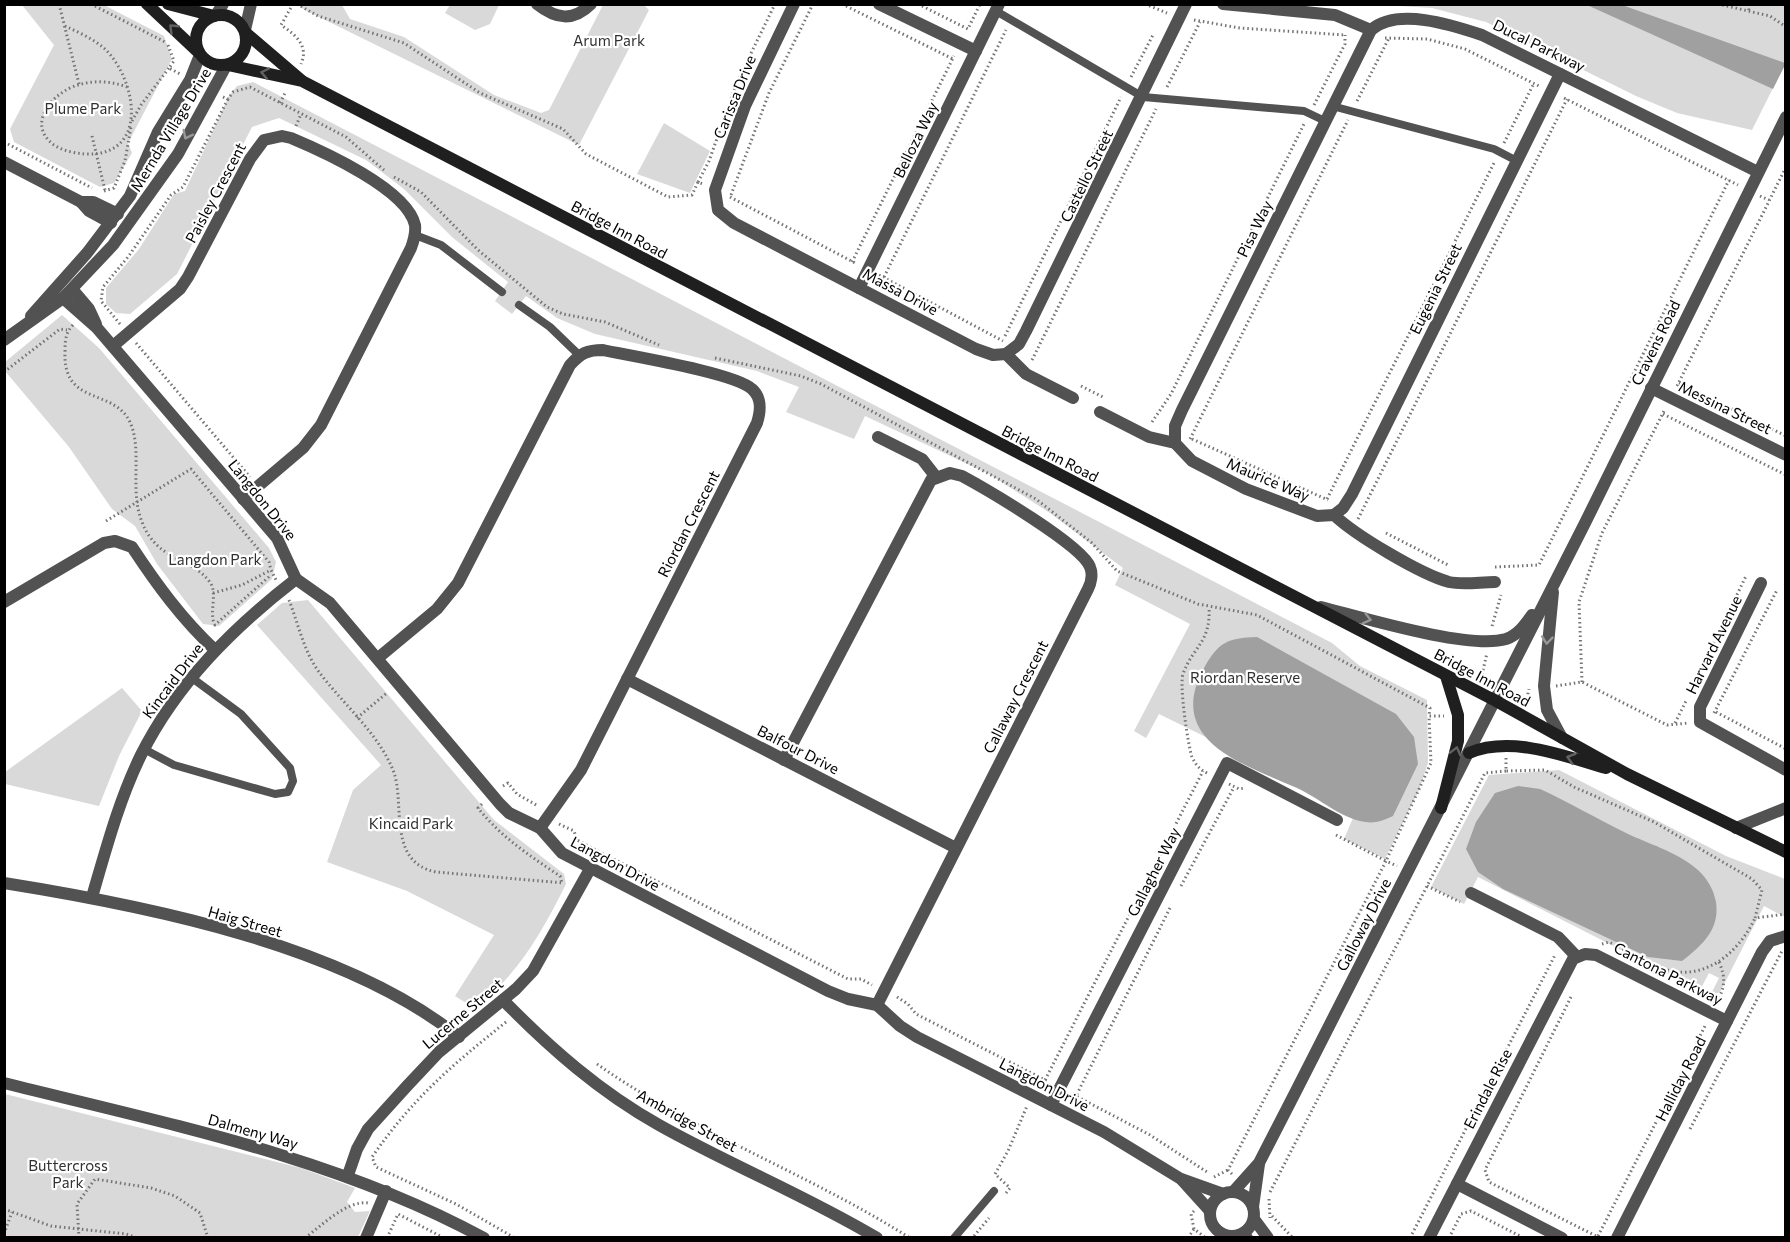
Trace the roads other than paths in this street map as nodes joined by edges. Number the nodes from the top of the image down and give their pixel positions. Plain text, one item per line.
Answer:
1 (147, 4) edge
2 (168, 4) edge
3 (251, 4) edge
4 (537, 4) edge
5 (591, 4) edge
6 (794, 4) edge
7 (879, 4) edge
8 (1186, 4) edge
9 (1223, 4) edge
10 (997, 8) edge
11 (218, 12) edge
12 (245, 31) junction
13 (1369, 33) junction
14 (975, 51) junction
15 (199, 54) junction
16 (227, 65) junction
17 (1560, 74) junction
18 (302, 81) junction
19 (1143, 98) junction
20 (1332, 106) junction
21 (1785, 117) edge
22 (1325, 121) junction
23 (1517, 160) junction
24 (4, 162) edge
25 (1758, 172) junction
26 (715, 204) joint
27 (114, 219) junction
28 (128, 226) junction
29 (415, 235) junction
30 (59, 285) junction
31 (859, 288) junction
32 (502, 292) dead end
33 (68, 293) junction
34 (519, 305) dead end
35 (9, 337) edge
36 (113, 346) junction
37 (1006, 354) junction
38 (579, 356) junction
39 (1651, 388) junction
40 (1073, 398) dead end
41 (1100, 412) dead end
42 (878, 437) dead end
43 (1175, 443) junction
44 (1785, 455) edge
45 (936, 477) junction
46 (243, 499) junction
47 (1334, 514) junction
48 (296, 579) junction
49 (1555, 582) junction
50 (1761, 583) dead end
51 (1498, 584) road end
52 (4, 602) edge
53 (1311, 604) junction
54 (215, 650) junction
55 (378, 658) junction
56 (1446, 676) junction
57 (192, 678) junction
58 (627, 679) junction
59 (1496, 701) junction
60 (1562, 738) junction
61 (144, 749) junction
62 (1469, 753) junction
63 (784, 760) junction
64 (1785, 770) edge
65 (1627, 774) junction
66 (1441, 808) junction
67 (1785, 808) edge
68 (1337, 820) dead end
69 (540, 828) junction
70 (1736, 828) junction
71 (956, 848) junction
72 (1785, 852) edge
73 (590, 869) junction
74 (4, 883) edge
75 (1471, 893) dead end
76 (92, 897) junction
77 (1780, 937) edge
78 (1576, 956) junction
79 (503, 1000) junction
80 (877, 1005) junction
81 (1727, 1021) junction
82 (459, 1037) junction
83 (4, 1083) edge
84 (1051, 1105) junction
85 (1259, 1163) junction
86 (348, 1175) junction
87 (1181, 1179) junction
88 (1456, 1184) junction
89 (386, 1191) junction
90 (994, 1191) dead end
91 (1228, 1193) junction
92 (1253, 1213) junction
93 (1211, 1218) junction
94 (1265, 1234) edge
95 (1237, 1237) edge
96 (366, 1238) edge
97 (483, 1238) edge
98 (877, 1238) edge
99 (954, 1238) edge
100 (1208, 1238) edge
101 (1429, 1238) edge
102 (1562, 1238) edge
103 (1617, 1238) edge

15 -> 1 main road
2 - 11 main road
3 - 12 street
4 - 5 street
6 - 26 street, Carissa Drive
7 - 14 street
8 - 19 street, Castello Street
9 - 13 street
10 - 14 street, Belloza Way
10 - 19 lane
11 - 12 main road
11 - 15 main road
12 - 16 main road
12 - 18 main road, Bridge Inn Road
13 - 17 street, Ducal Parkway
13 - 20 street, Pisa Way
14 - 31 street, Belloza Way
15 - 16 main road
15 - 27 street, Mernda Village Drive
18 -> 16 main road, Bridge Inn Road
16 -> 28 street, Mernda Village Drive
17 - 23 street, Eugenia Street
17 - 25 street, Ducal Parkway
18 - 53 main road, Bridge Inn Road
19 - 22 lane
19 - 37 street, Castello Street
20 - 22 street, Pisa Way
20 - 23 lane
21 - 25 street, Cravens Road
22 - 43 street, Pisa Way
23 - 47 street, Eugenia Street
24 - 27 street
25 - 39 street, Cravens Road
26 - 31 street, Massa Drive
27 - 28 street
27 - 30 street, Mernda Village Drive
28 - 33 street, Mernda Village Drive
29 - 32 lane
29 - 36 street, Paisley Crescent
29 - 46 street
30 - 33 street
30 - 35 street, Mernda Village Drive
31 - 37 street, Massa Drive
33 - 35 street, Mernda Village Drive
33 - 36 street, Langdon Drive
34 - 38 lane
36 - 46 street, Langdon Drive
37 - 40 street
38 - 55 street
38 - 58 street, Riordan Crescent
39 - 44 street, Messina Street
39 - 49 street, Cravens Road
41 - 43 street, Maurice Way
42 - 45 street
43 - 47 street, Maurice Way
45 - 63 street
45 - 71 street, Callaway Crescent
46 - 48 street, Langdon Drive
47 - 51 street
48 - 54 street, Kincaid Drive
48 - 55 street, Langdon Drive
53 -> 49 street, Cravens Road
49 - 59 street, Cravens Road
49 -> 60 street, Cravens Road
50 - 64 street, Harvard Avenue
52 - 54 street
53 - 56 main road, Bridge Inn Road
54 - 57 street, Kincaid Drive
55 - 69 street, Langdon Drive
56 - 59 main road, Bridge Inn Road
66 -> 56 main road
57 - 61 street, Kincaid Drive
57 - 61 lane
58 - 63 street, Balfour Drive
58 - 69 street, Riordan Crescent
59 - 60 main road, Bridge Inn Road
59 - 62 street, Galloway Drive
60 - 65 main road, Bridge Inn Road
61 - 76 street, Kincaid Drive
65 -> 62 main road
62 - 66 street, Galloway Drive
63 - 71 street, Balfour Drive
65 - 70 main road, Bridge Inn Road
66 - 85 street, Galloway Drive
67 - 70 street
68 - 84 street, Gallagher Way
69 - 73 street, Langdon Drive
70 - 72 main road, Bridge Inn Road
71 - 80 street, Callaway Crescent
73 - 79 street, Lucerne Street
73 - 80 street, Langdon Drive
74 - 76 street, Haig Street
75 - 78 street
76 - 82 street, Haig Street
77 - 81 street, Halliday Road
78 - 81 street, Cantona Parkway
78 - 88 street, Erindale Rise
79 - 82 street, Lucerne Street
79 - 98 street, Ambridge Street
80 - 84 street, Langdon Drive
81 - 103 street, Halliday Road
82 - 86 street, Lucerne Street
83 - 86 street, Dalmeny Way
84 - 87 street, Langdon Drive
85 - 91 street, Galloway Drive
85 - 92 street, Galloway Drive
86 - 89 street, Dalmeny Way
87 - 91 street, Langdon Drive
87 - 93 street, Langdon Drive
88 - 101 street, Erindale Rise
88 - 102 street
89 - 96 street
89 - 97 street, Dalmeny Way
90 - 99 lane
91 - 92 street
91 - 93 street
92 - 94 street
92 - 95 street
93 - 95 street
93 - 100 street

